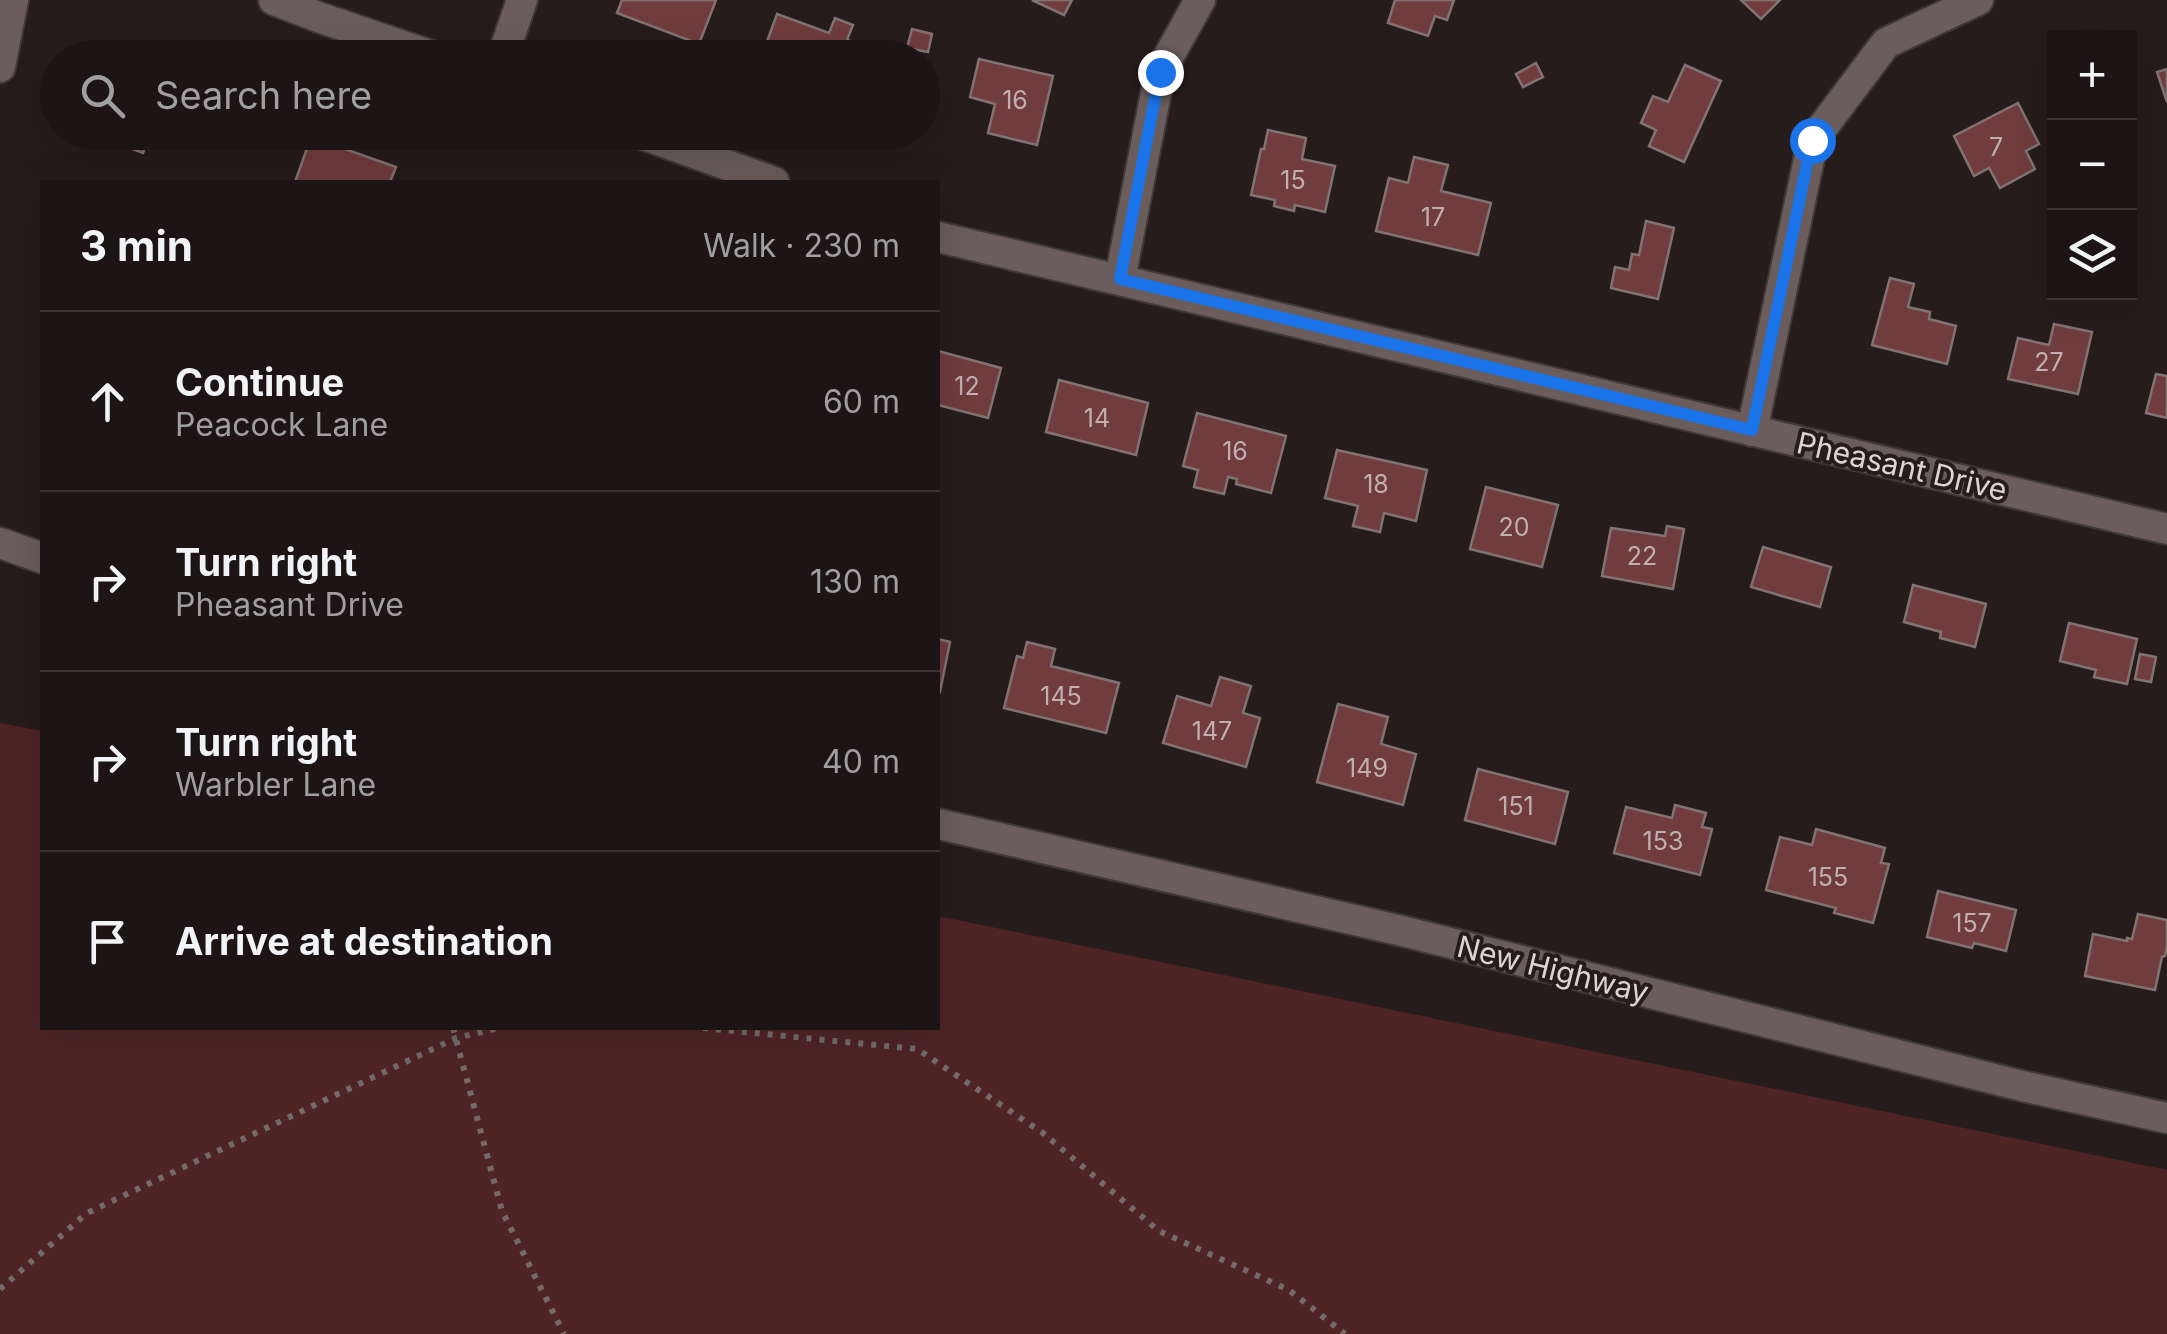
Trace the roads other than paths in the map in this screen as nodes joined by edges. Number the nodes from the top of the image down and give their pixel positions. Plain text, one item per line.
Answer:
1 (13, 0) edge
2 (274, 0) edge
3 (522, 0) edge
4 (1200, 0) edge
5 (1978, 0) edge
6 (387, 40) edge
7 (508, 40) edge
8 (0, 67) edge
9 (686, 150) edge
10 (768, 180) edge
11 (940, 237) edge
12 (1120, 279) junction
13 (1752, 430) junction
14 (2167, 529) edge
15 (0, 543) edge
16 (40, 557) edge
17 (940, 824) edge
18 (2167, 1118) edge

1 - 8 street
2 - 6 street
3 - 7 street
4 - 12 street
5 - 13 street
9 - 10 street
11 - 12 street, Pheasant Drive
12 - 13 street, Pheasant Drive
13 - 14 street, Pheasant Drive
15 - 16 street
17 - 18 street, New Highway

